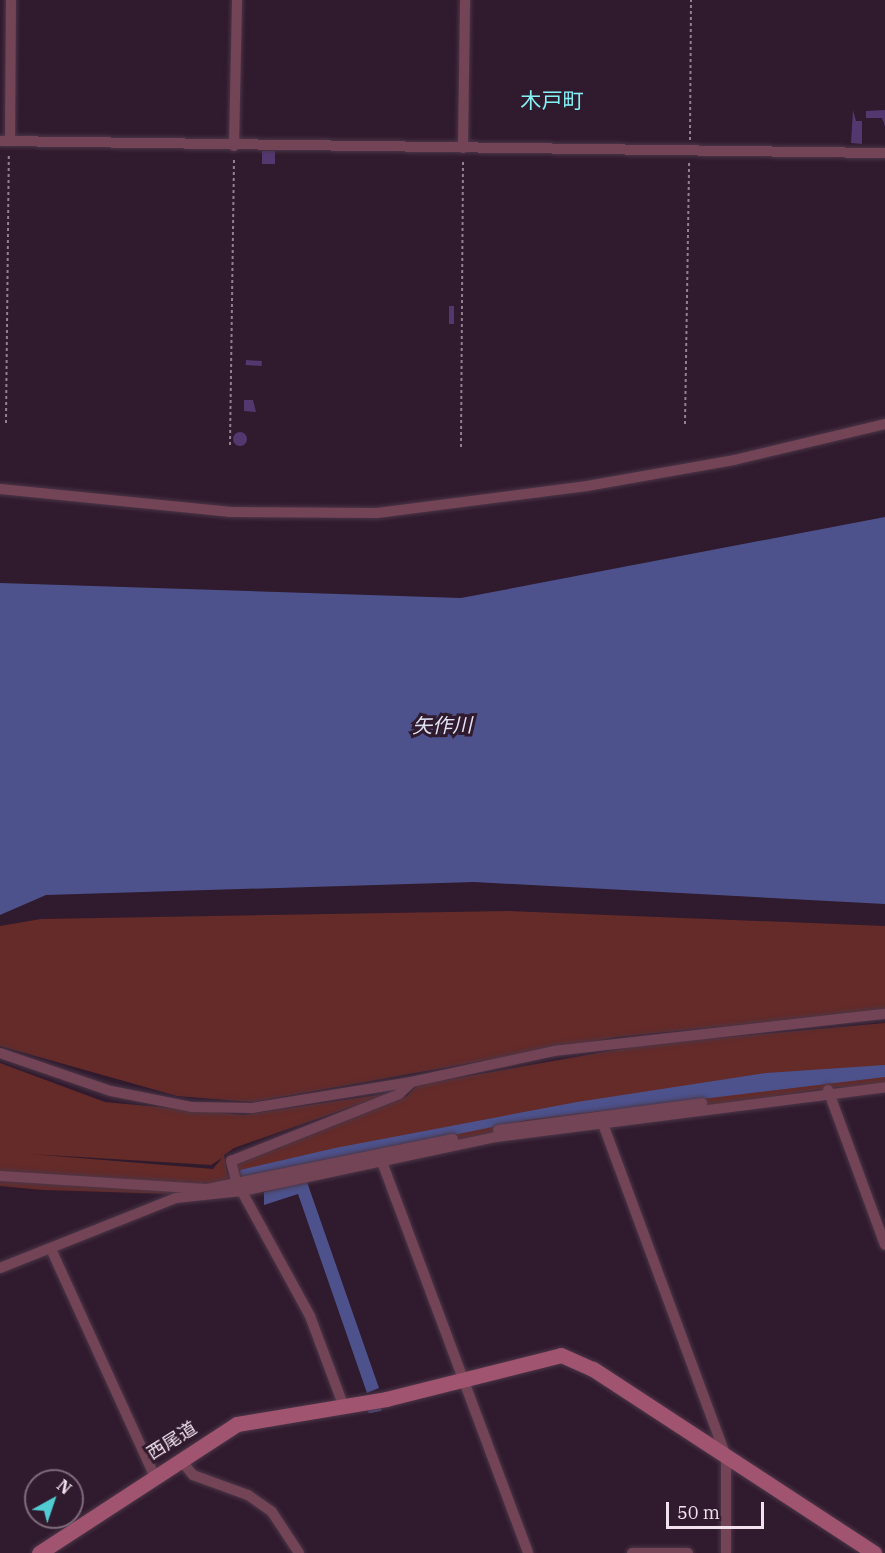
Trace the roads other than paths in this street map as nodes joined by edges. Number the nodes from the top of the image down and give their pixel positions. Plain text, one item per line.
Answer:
1 (11, 0) edge
2 (237, 0) edge
3 (465, 0) edge
4 (5, 141) edge
5 (234, 146) junction
6 (463, 148) junction
7 (885, 153) edge
8 (885, 424) edge
9 (0, 489) edge
10 (885, 1014) edge
11 (0, 1053) edge
12 (411, 1082) junction
13 (885, 1085) edge
14 (828, 1090) junction
15 (603, 1124) junction
16 (382, 1161) junction
17 (0, 1176) edge
18 (236, 1181) junction
19 (242, 1191) junction
20 (885, 1245) edge
21 (51, 1249) junction
22 (0, 1268) edge
23 (462, 1379) junction
24 (344, 1407) junction
25 (726, 1456) junction
26 (180, 1459) junction
27 (154, 1475) junction
28 (39, 1553) edge
29 (299, 1553) edge
30 (528, 1553) edge
31 (632, 1553) edge
32 (688, 1553) edge
33 (726, 1553) edge
34 (874, 1553) edge

1 - 4 street
2 - 5 street
3 - 6 street
4 - 5 street
5 - 6 street
6 - 7 street
8 - 9 street
10 - 12 street
11 - 12 street
12 - 18 street
13 - 14 street
13 - 18 street
14 - 15 street
14 - 20 street
15 - 16 street
15 - 25 street
16 - 19 street
16 - 23 street
17 - 18 street
18 - 19 street
19 - 21 street
19 - 24 street
21 - 22 street
21 - 27 street
23 - 24 street, 西尾道
23 - 25 street, 西尾道
23 - 30 street
24 - 26 street, 西尾道
25 - 33 street
25 - 34 street, 西尾道
26 - 27 street, 西尾道
26 - 29 street
27 - 28 street, 西尾道
31 - 32 street

